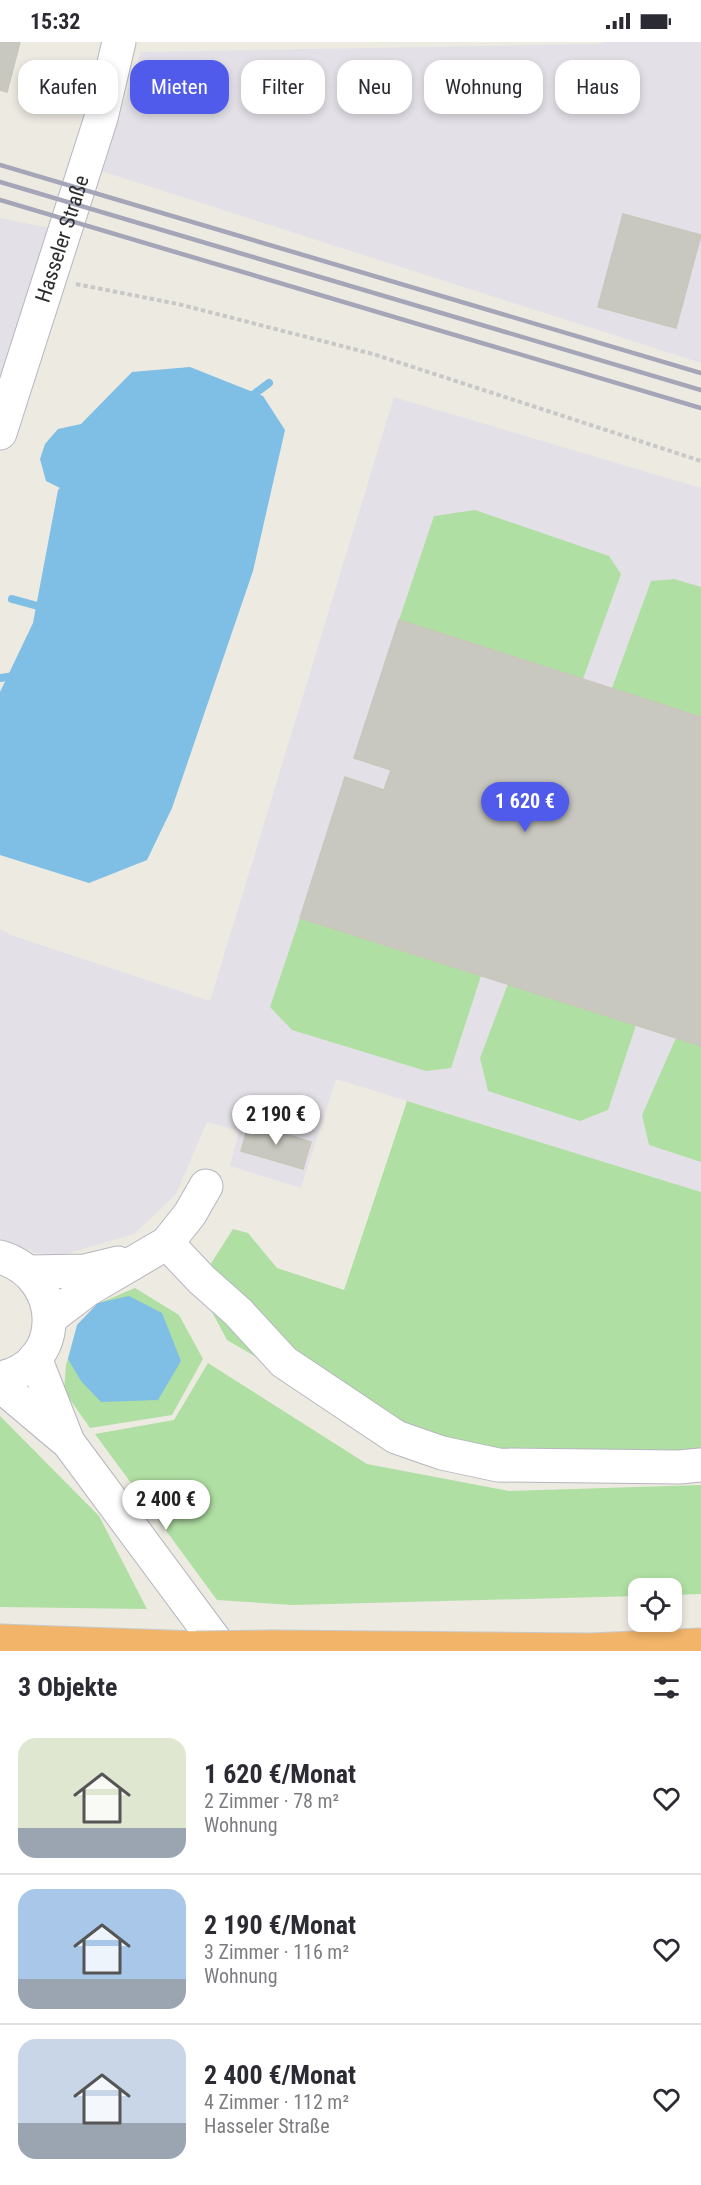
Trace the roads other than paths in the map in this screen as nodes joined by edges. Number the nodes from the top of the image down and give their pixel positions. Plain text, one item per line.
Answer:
1 (119, 42) edge
2 (5, 400) edge
3 (0, 433) edge
4 (206, 1186) dead end
5 (167, 1243) junction
6 (0, 1257) edge
7 (138, 1259) junction
8 (30, 1272) junction
9 (50, 1318) junction
10 (35, 1358) junction
11 (0, 1378) edge
12 (0, 1385) edge
13 (68, 1442) junction
14 (701, 1465) edge
15 (0, 1641) edge
16 (701, 1644) edge
17 (209, 1649) edge

1 - 2 street, Hasseler Straße
2 - 3 street, Hasseler Straße
4 - 5 street
5 - 7 street
5 - 14 street
6 - 8 street
7 - 8 street
7 - 9 street
8 - 9 street
9 - 10 street
10 - 11 street
10 - 13 street
12 - 13 street
13 - 17 street
15 - 17 highway
16 - 17 highway, bridge

